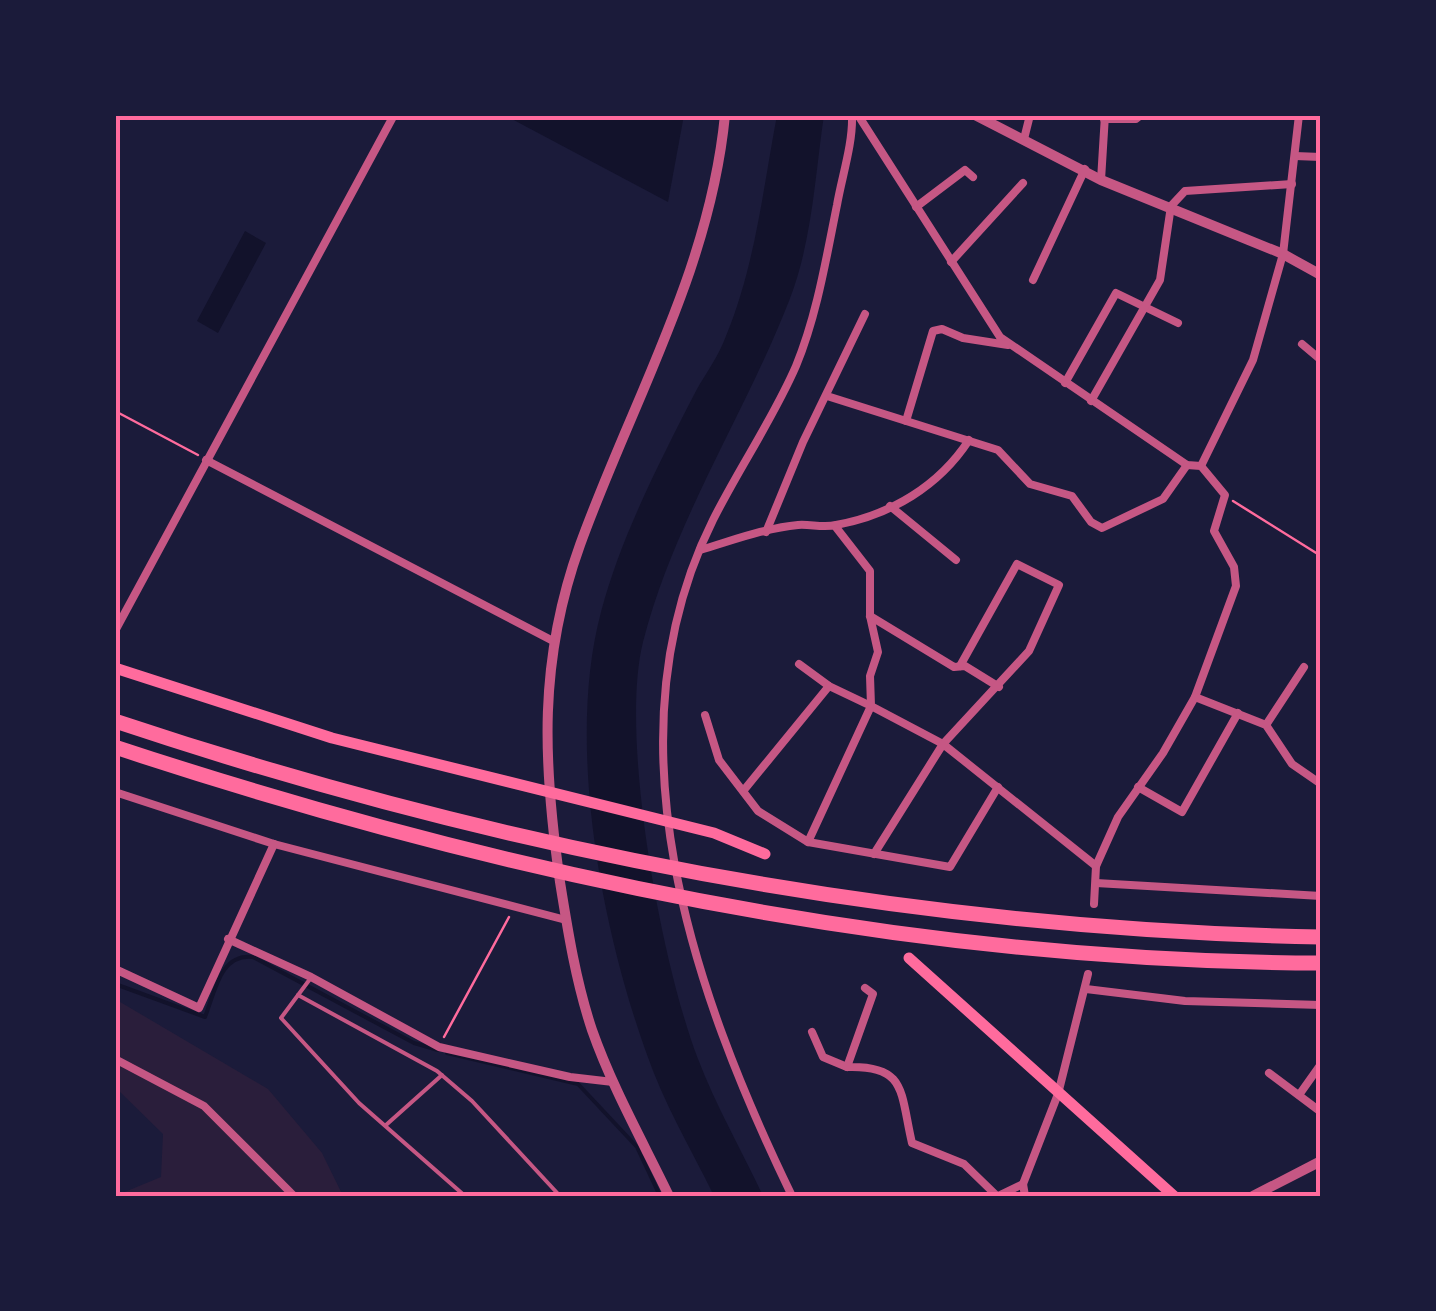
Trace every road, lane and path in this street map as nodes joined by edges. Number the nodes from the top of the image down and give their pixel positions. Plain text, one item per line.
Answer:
1 (394, 115) edge
2 (725, 115) edge
3 (855, 115) edge
4 (975, 115) edge
5 (1030, 115) edge
6 (1141, 115) edge
7 (1299, 115) edge
8 (1104, 117) edge
9 (1024, 139) junction
10 (1295, 156) junction
11 (1321, 156) edge
12 (1085, 169) junction
13 (973, 178) dead end
14 (1101, 180) junction
15 (1023, 183) dead end
16 (1292, 184) junction
17 (1171, 206) junction
18 (916, 208) junction
19 (1283, 254) junction
20 (951, 262) junction
21 (1321, 276) edge
22 (1032, 280) dead end
23 (1144, 307) junction
24 (866, 314) dead end
25 (1178, 323) dead end
26 (1302, 344) dead end
27 (1008, 345) junction
28 (1321, 360) edge
29 (1065, 383) junction
30 (827, 396) junction
31 (1090, 400) junction
32 (115, 411) edge
33 (906, 421) junction
34 (969, 440) junction
35 (206, 460) junction
36 (1187, 465) junction
37 (1201, 466) junction
38 (1225, 495) junction
39 (890, 506) junction
40 (835, 526) junction
41 (766, 532) junction
42 (700, 550) junction
43 (1321, 556) edge
44 (956, 560) dead end
45 (870, 616) junction
46 (115, 630) edge
47 (555, 642) junction
48 (799, 664) dead end
49 (960, 666) junction
50 (1304, 667) dead end
51 (115, 668) edge
52 (830, 686) junction
53 (998, 687) junction
54 (1195, 697) junction
55 (871, 706) junction
56 (1238, 713) junction
57 (705, 715) dead end
58 (115, 721) edge
59 (1266, 725) junction
60 (943, 744) junction
61 (115, 747) edge
62 (1321, 784) edge
63 (998, 787) junction
64 (1138, 787) junction
65 (744, 790) junction
66 (115, 792) edge
67 (547, 793) junction
68 (808, 842) junction
69 (274, 844) junction
70 (765, 854) dead end
71 (874, 854) junction
72 (1096, 866) junction
73 (1096, 883) junction
74 (1320, 893) edge
75 (516, 904) junction
76 (1094, 904) dead end
77 (566, 920) junction
78 (1321, 937) edge
79 (228, 939) junction
80 (909, 958) dead end
81 (1321, 963) edge
82 (115, 969) edge
83 (1088, 974) dead end
84 (311, 978) junction
85 (865, 988) dead end
86 (1086, 989) junction
87 (298, 995) junction
88 (1321, 1005) edge
89 (812, 1032) dead end
90 (439, 1048) junction
91 (115, 1059) edge
92 (1321, 1064) edge
93 (847, 1067) junction
94 (1269, 1073) dead end
95 (442, 1075) junction
96 (614, 1082) junction
97 (1058, 1094) junction
98 (1299, 1095) junction
99 (1321, 1112) edge
100 (385, 1126) junction
101 (1321, 1161) edge
102 (1023, 1184) junction
103 (294, 1196) edge
104 (465, 1196) edge
105 (560, 1196) edge
106 (668, 1196) edge
107 (792, 1196) edge
108 (997, 1196) edge
109 (1025, 1196) edge
110 (1174, 1196) edge
111 (1253, 1196) edge

1 - 35 street
2 - 47 street
3 - 18 street
3 - 42 street
4 - 9 street
5 - 9 street
6 - 8 street
7 - 10 street
8 - 14 street
9 - 12 street
10 - 11 street
10 - 16 street
12 - 14 street
12 - 22 street
13 - 18 street
14 - 17 street
15 - 20 street
16 - 17 street
16 - 19 street
17 - 19 street
17 - 23 street
18 - 20 street
19 - 21 street
19 - 37 street
20 - 27 street
23 - 25 street
23 - 29 street
23 - 31 street
24 - 30 street
26 - 28 street
27 - 29 street
27 - 33 street
29 - 31 street
30 - 33 street
30 - 41 street
31 - 36 street
32 - 35 path
33 - 34 street
34 - 36 street
34 - 39 street
35 - 46 street
35 - 47 street
36 - 37 street
37 - 38 street
38 - 43 path
38 - 54 street
39 - 40 street
39 - 44 street
40 - 41 street
40 - 45 street
41 - 42 street
42 - 107 street
45 - 49 street
45 - 55 street
47 - 67 street
48 - 52 street
49 - 53 street
49 - 53 street
50 - 59 street
51 - 67 main road
52 - 55 street
52 - 65 street
53 - 60 street
54 - 56 street
54 - 64 street
55 - 60 street
55 - 68 street
56 - 59 street
56 - 64 street
57 - 65 street
58 - 78 highway
59 - 62 street
60 - 63 street
60 - 71 street
61 - 81 highway
63 - 71 street
63 - 72 street
64 - 72 street
65 - 68 street
66 - 69 street
67 - 70 main road
67 - 77 street
68 - 71 street
69 - 75 street
69 - 79 street
72 - 73 street
73 - 74 street
73 - 76 street
75 - 77 street
75 - 90 path
77 - 96 street
79 - 82 street
79 - 84 street
80 - 97 main road
83 - 86 street
84 - 87 lane
84 - 90 street
85 - 93 street
86 - 88 street
86 - 97 street
87 - 95 lane
87 - 100 lane
89 - 93 street
90 - 96 street
91 - 103 street
92 - 98 street
93 - 108 street
94 - 98 street
95 - 100 lane
95 - 105 lane
96 - 106 street
97 - 102 street
97 - 110 main road
98 - 99 street
100 - 104 lane
101 - 111 street
102 - 108 street
102 - 109 street

